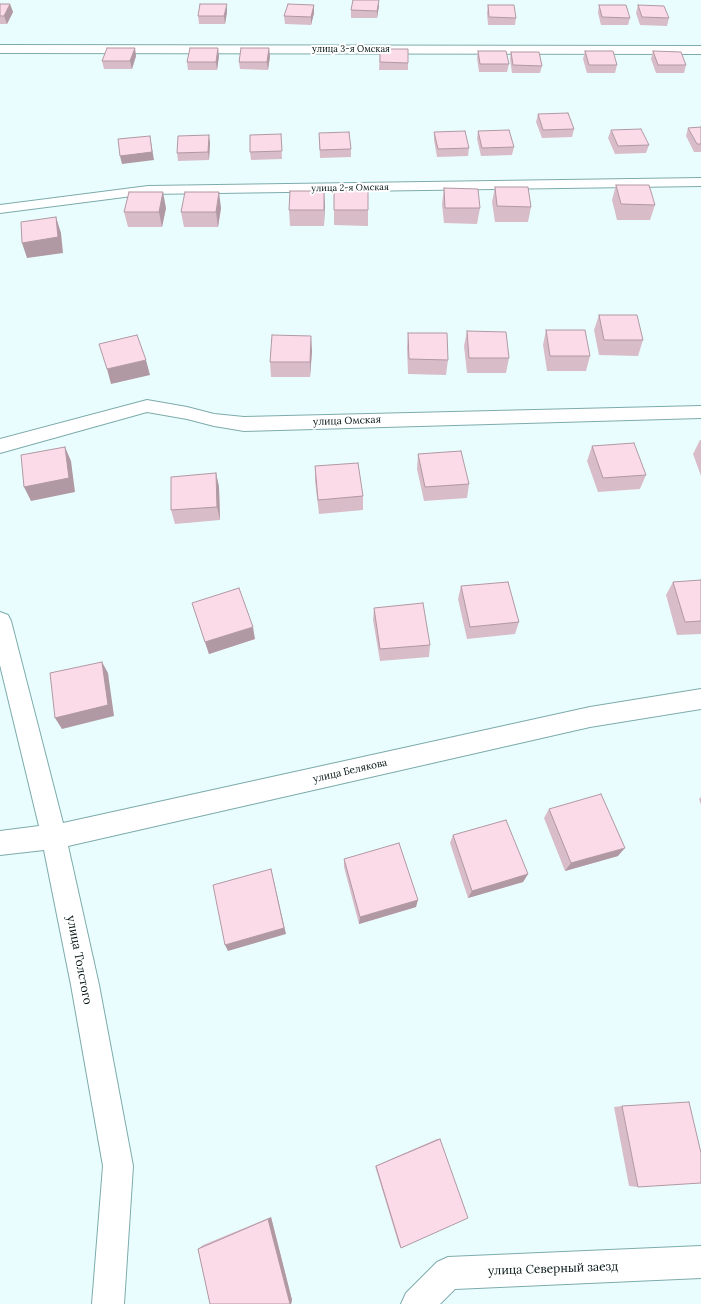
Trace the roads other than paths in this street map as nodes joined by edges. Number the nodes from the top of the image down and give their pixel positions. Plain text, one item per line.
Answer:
1 (0, 49) edge
2 (701, 50) edge
3 (701, 182) edge
4 (0, 210) edge
5 (701, 412) edge
6 (0, 446) edge
7 (0, 622) edge
8 (701, 699) edge
9 (54, 837) junction
10 (0, 843) edge
11 (701, 1262) edge
12 (108, 1304) edge
13 (417, 1304) edge

1 - 2 street, улица 3-я Омская
3 - 4 street, улица 2-я Омская
5 - 6 street, улица Омская
7 - 9 street, улица Толстого
8 - 9 street, улица Белякова
9 - 10 street, улица Белякова
9 - 12 street, улица Толстого
11 - 13 street, улица Северный заезд

